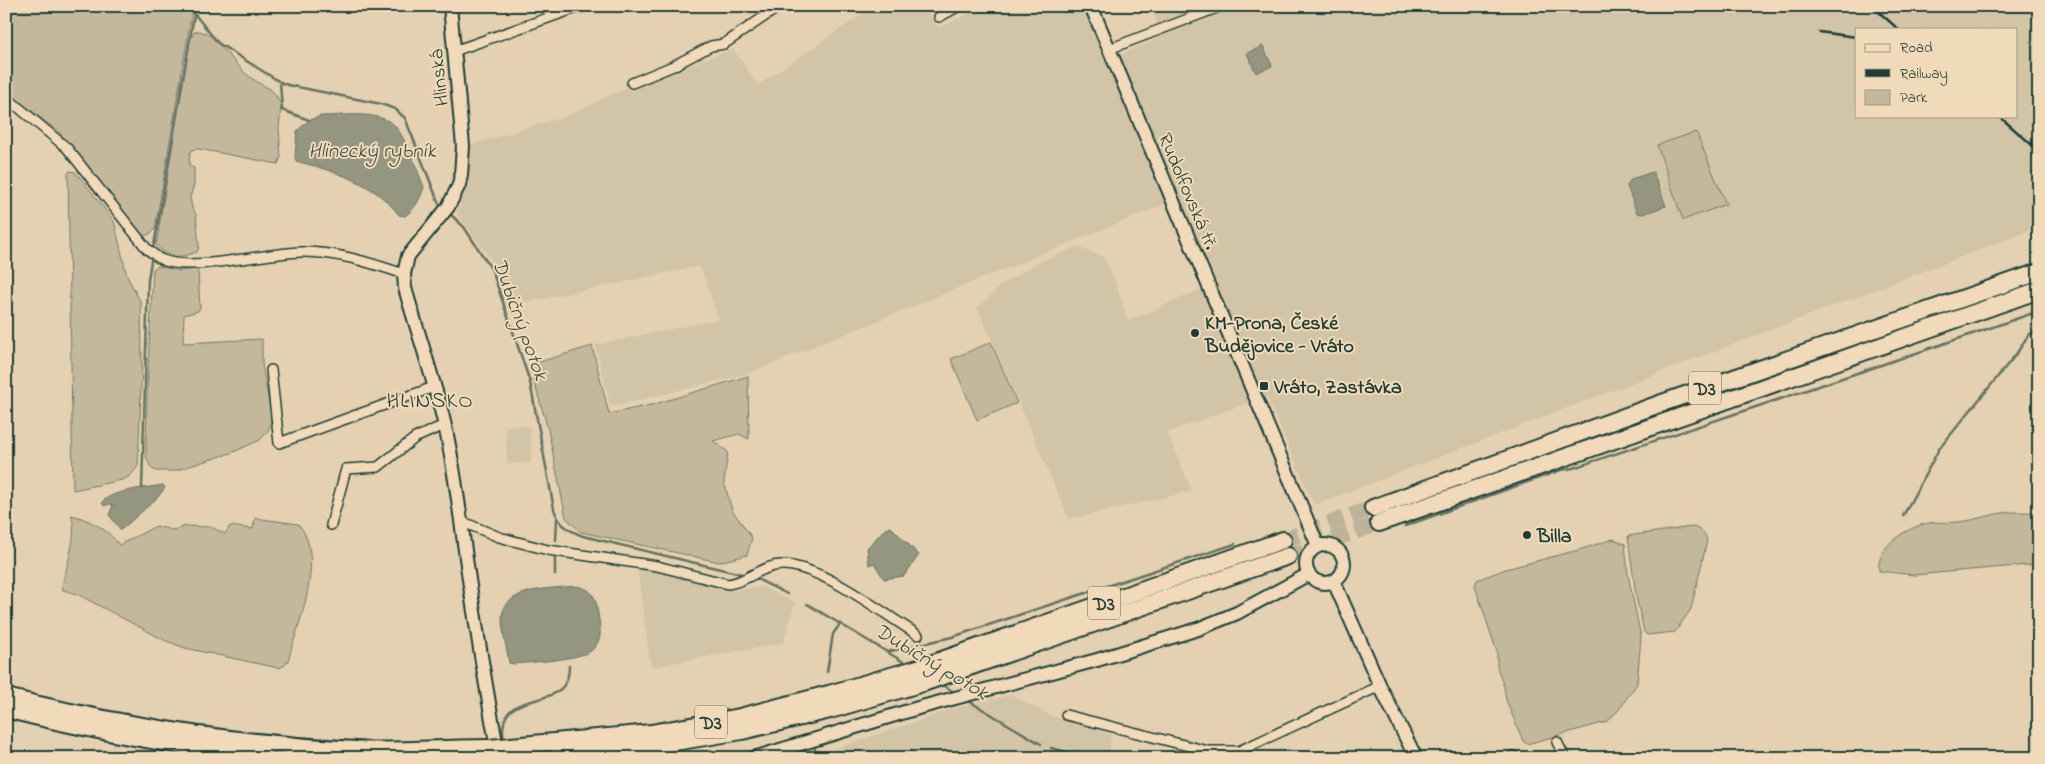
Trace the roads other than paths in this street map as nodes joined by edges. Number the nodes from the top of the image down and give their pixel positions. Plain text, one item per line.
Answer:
1 (450, 6) edge
2 (582, 6) edge
3 (780, 6) edge
4 (959, 6) edge
5 (1091, 6) edge
6 (1222, 6) edge
7 (939, 17) dead end
8 (1109, 49) junction
9 (454, 51) junction
10 (632, 83) dead end
11 (6, 97) edge
12 (2039, 272) edge
13 (404, 274) junction
14 (2039, 290) edge
15 (271, 370) dead end
16 (434, 387) junction
17 (444, 425) junction
18 (463, 522) junction
19 (332, 525) dead end
20 (1318, 546) junction
21 (1309, 574) junction
22 (1334, 582) junction
23 (918, 635) dead end
24 (1380, 686) junction
25 (6, 697) edge
26 (6, 709) edge
27 (1066, 715) dead end
28 (1557, 742) dead end
29 (500, 751) edge
30 (1411, 756) edge
31 (266, 758) edge
32 (555, 758) edge
33 (754, 758) edge
34 (1565, 758) edge

1 - 9 street, Hlinská
2 - 9 street
3 - 10 street
4 - 7 street
5 - 8 street, Rudolfovská tř.
6 - 8 street
8 - 20 street, Rudolfovská tř.
9 - 13 street, Hlinská
11 - 13 street
12 - 14 highway, D3
13 - 16 street
15 - 16 street
16 - 17 street
17 - 18 street
17 - 19 street
18 - 23 street
18 - 29 street
20 - 21 street
20 - 22 street
21 - 22 street
21 - 33 street
22 - 24 street
24 - 27 street
24 - 30 street
25 - 29 highway, D3
26 - 31 highway
28 - 34 street
29 - 32 highway, D3

